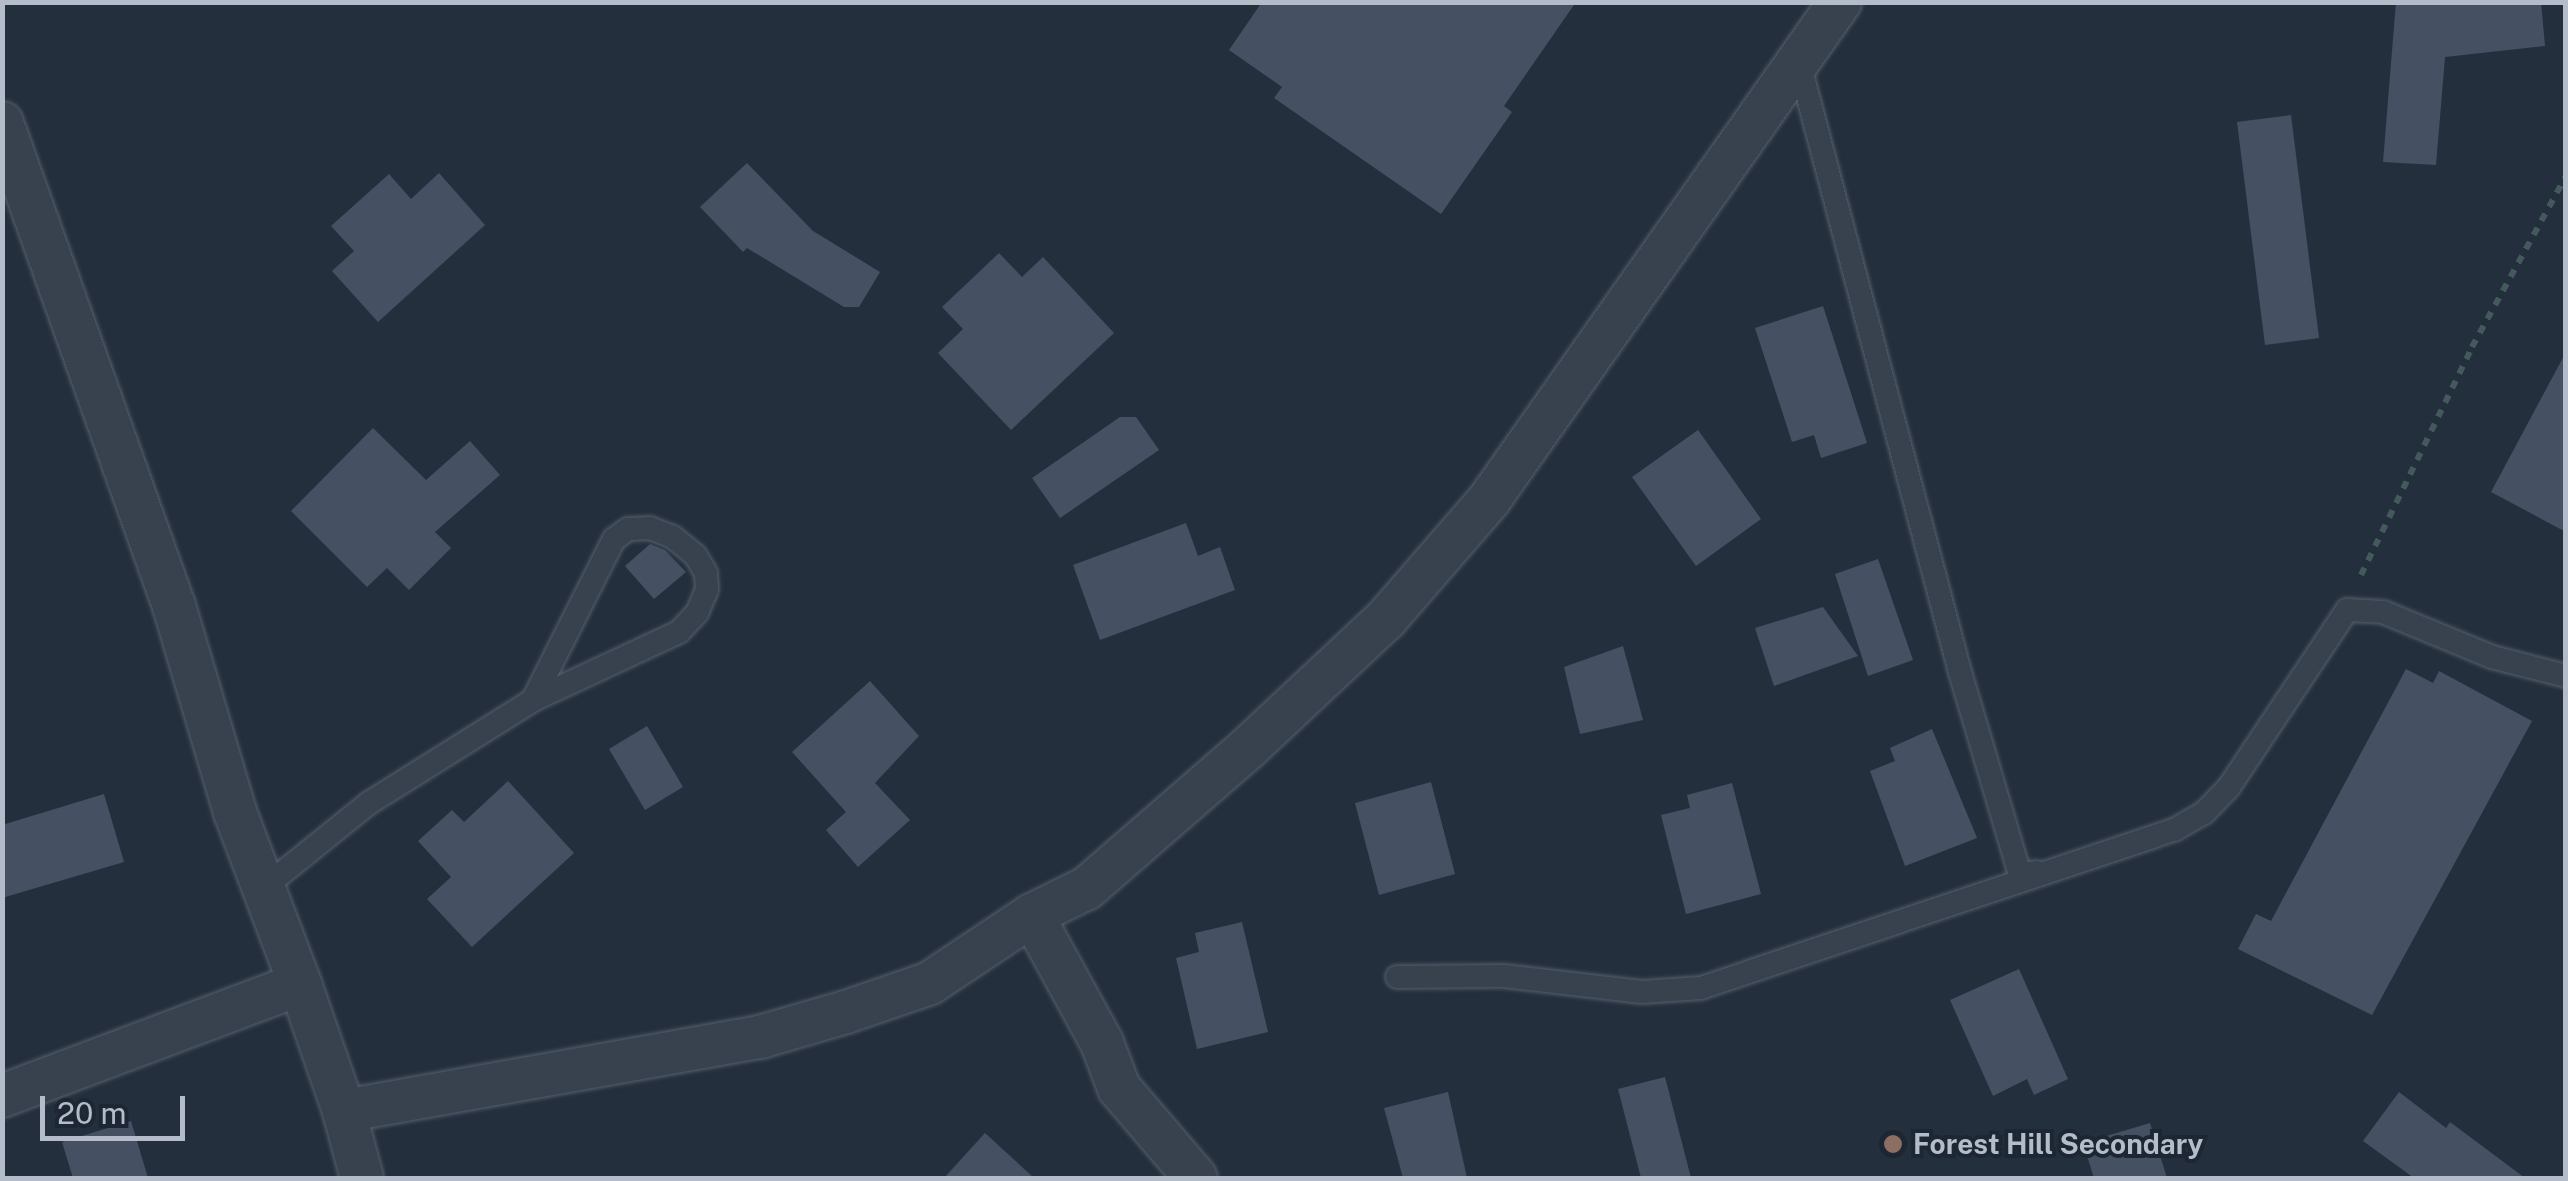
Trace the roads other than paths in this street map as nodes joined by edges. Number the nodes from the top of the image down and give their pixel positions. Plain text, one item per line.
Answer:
1 (1840, 2) edge
2 (1798, 59) junction
3 (2, 124) edge
4 (2566, 676) edge
5 (533, 700) junction
6 (2049, 870) junction
7 (266, 886) junction
8 (1032, 915) junction
9 (1397, 977) dead end
10 (300, 984) junction
11 (2, 1096) edge
12 (344, 1111) junction
13 (362, 1178) edge
14 (1196, 1178) edge

1 - 2 street
2 - 6 lane
2 - 8 street
3 - 7 street
4 - 6 lane
5 - 5 lane
5 - 7 lane
6 - 9 lane
7 - 10 street
8 - 12 street
8 - 14 street
10 - 11 street
10 - 12 street
12 - 13 street

